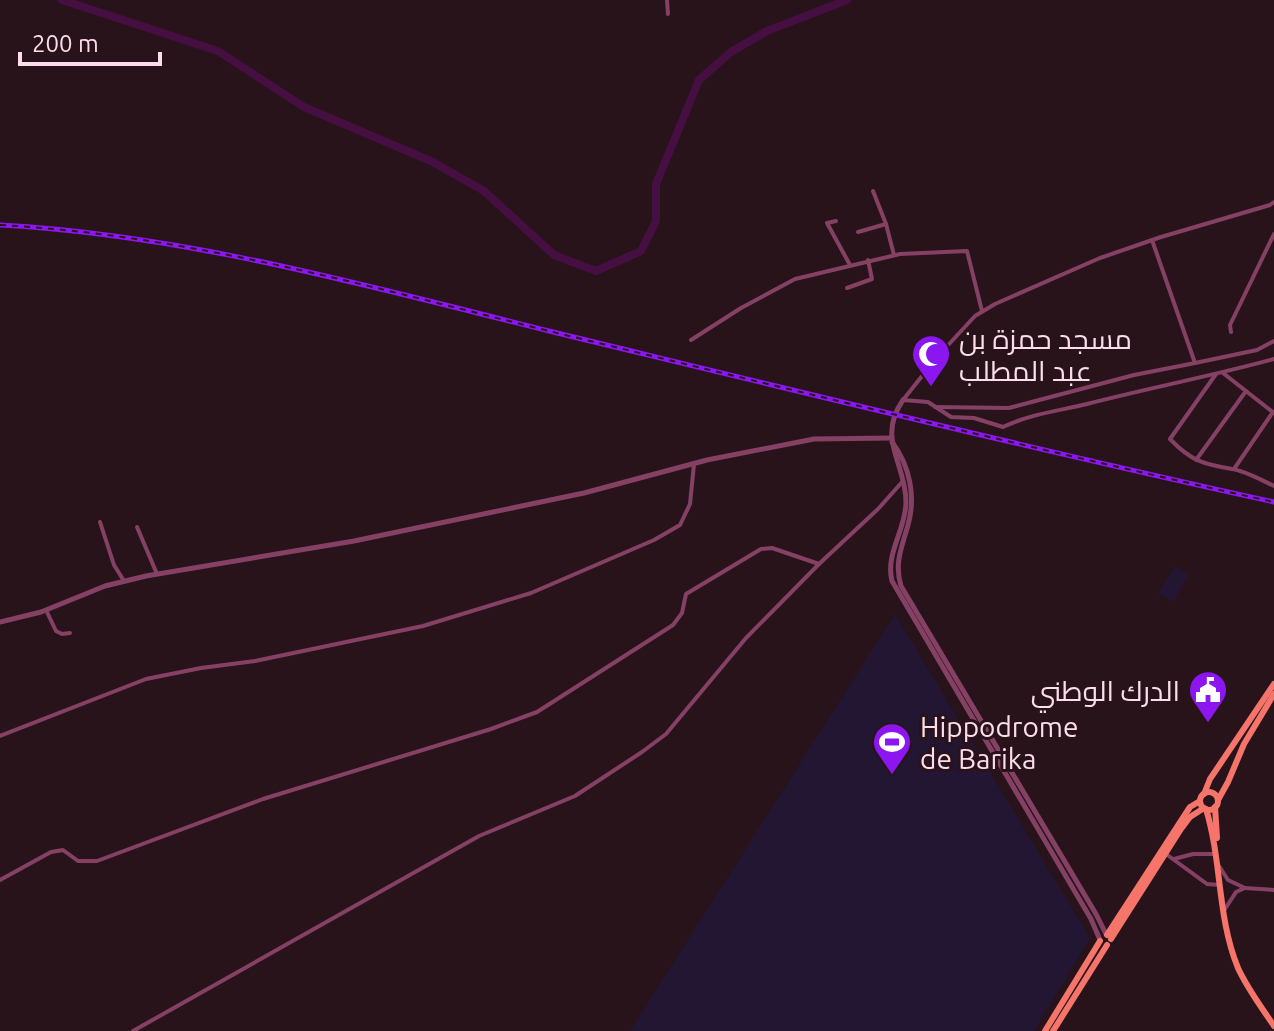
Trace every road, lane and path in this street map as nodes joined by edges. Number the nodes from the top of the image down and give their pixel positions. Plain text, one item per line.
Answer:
1 (667, 0) edge
2 (668, 14) dead end
3 (873, 191) dead end
4 (1274, 202) edge
5 (836, 221) dead end
6 (886, 224) junction
7 (858, 232) dead end
8 (1274, 234) edge
9 (1152, 240) junction
10 (894, 255) junction
11 (868, 260) junction
12 (850, 265) junction
13 (847, 288) dead end
14 (983, 312) junction
15 (1231, 332) dead end
16 (691, 340) dead end
17 (1274, 341) edge
18 (1274, 359) edge
19 (1195, 363) junction
20 (1223, 373) junction
21 (1216, 374) junction
22 (1246, 391) junction
23 (903, 400) junction
24 (934, 407) junction
25 (1274, 412) edge
26 (892, 440) junction
27 (1196, 460) junction
28 (694, 464) junction
29 (1234, 469) junction
30 (906, 480) junction
31 (1274, 485) edge
32 (100, 522) dead end
33 (137, 527) dead end
34 (819, 564) junction
35 (157, 574) junction
36 (124, 581) junction
37 (46, 610) junction
38 (0, 622) edge
39 (70, 633) dead end
40 (1274, 684) edge
41 (1274, 694) edge
42 (0, 736) edge
43 (1208, 803) junction
44 (1163, 852) junction
45 (1217, 854) junction
46 (1174, 859) junction
47 (1218, 864) junction
48 (0, 880) edge
49 (1220, 885) junction
50 (1245, 888) junction
51 (1274, 890) edge
52 (1223, 912) junction
53 (1105, 939) junction
54 (1274, 1026) edge
55 (133, 1031) edge
56 (1045, 1031) edge
57 (1053, 1031) edge

1 - 2 street
3 - 6 street
4 - 9 street
5 - 12 street
6 - 7 street
6 - 10 street
8 - 15 street
9 - 14 street
9 - 19 street
10 - 11 street
10 - 14 street
11 - 12 street
11 - 13 street
12 - 16 street
14 - 23 street
17 - 19 street
18 - 20 street
19 - 24 street
20 - 21 street
20 - 22 street
21 - 24 street
21 - 27 street
22 - 25 street
22 - 27 street
23 - 24 street
23 - 26 street
25 - 29 street
26 - 28 street
26 - 30 street
27 - 29 street
28 - 35 street
28 - 42 street
29 - 31 street
30 - 34 street
30 - 53 street
32 - 36 street
33 - 35 street
34 - 48 street
34 - 55 street
35 - 36 street
36 - 37 street
37 - 38 street
37 - 39 street
40 - 43 main road
41 - 43 main road
43 - 44 main road
43 - 44 main road
43 - 45 main road
44 - 46 street
44 - 53 main road
45 - 46 street
45 - 47 main road
46 - 49 street
47 - 49 main road
47 - 50 street
49 - 52 main road
50 - 51 street
50 - 52 street
52 - 54 main road
53 - 56 main road
53 - 57 main road

